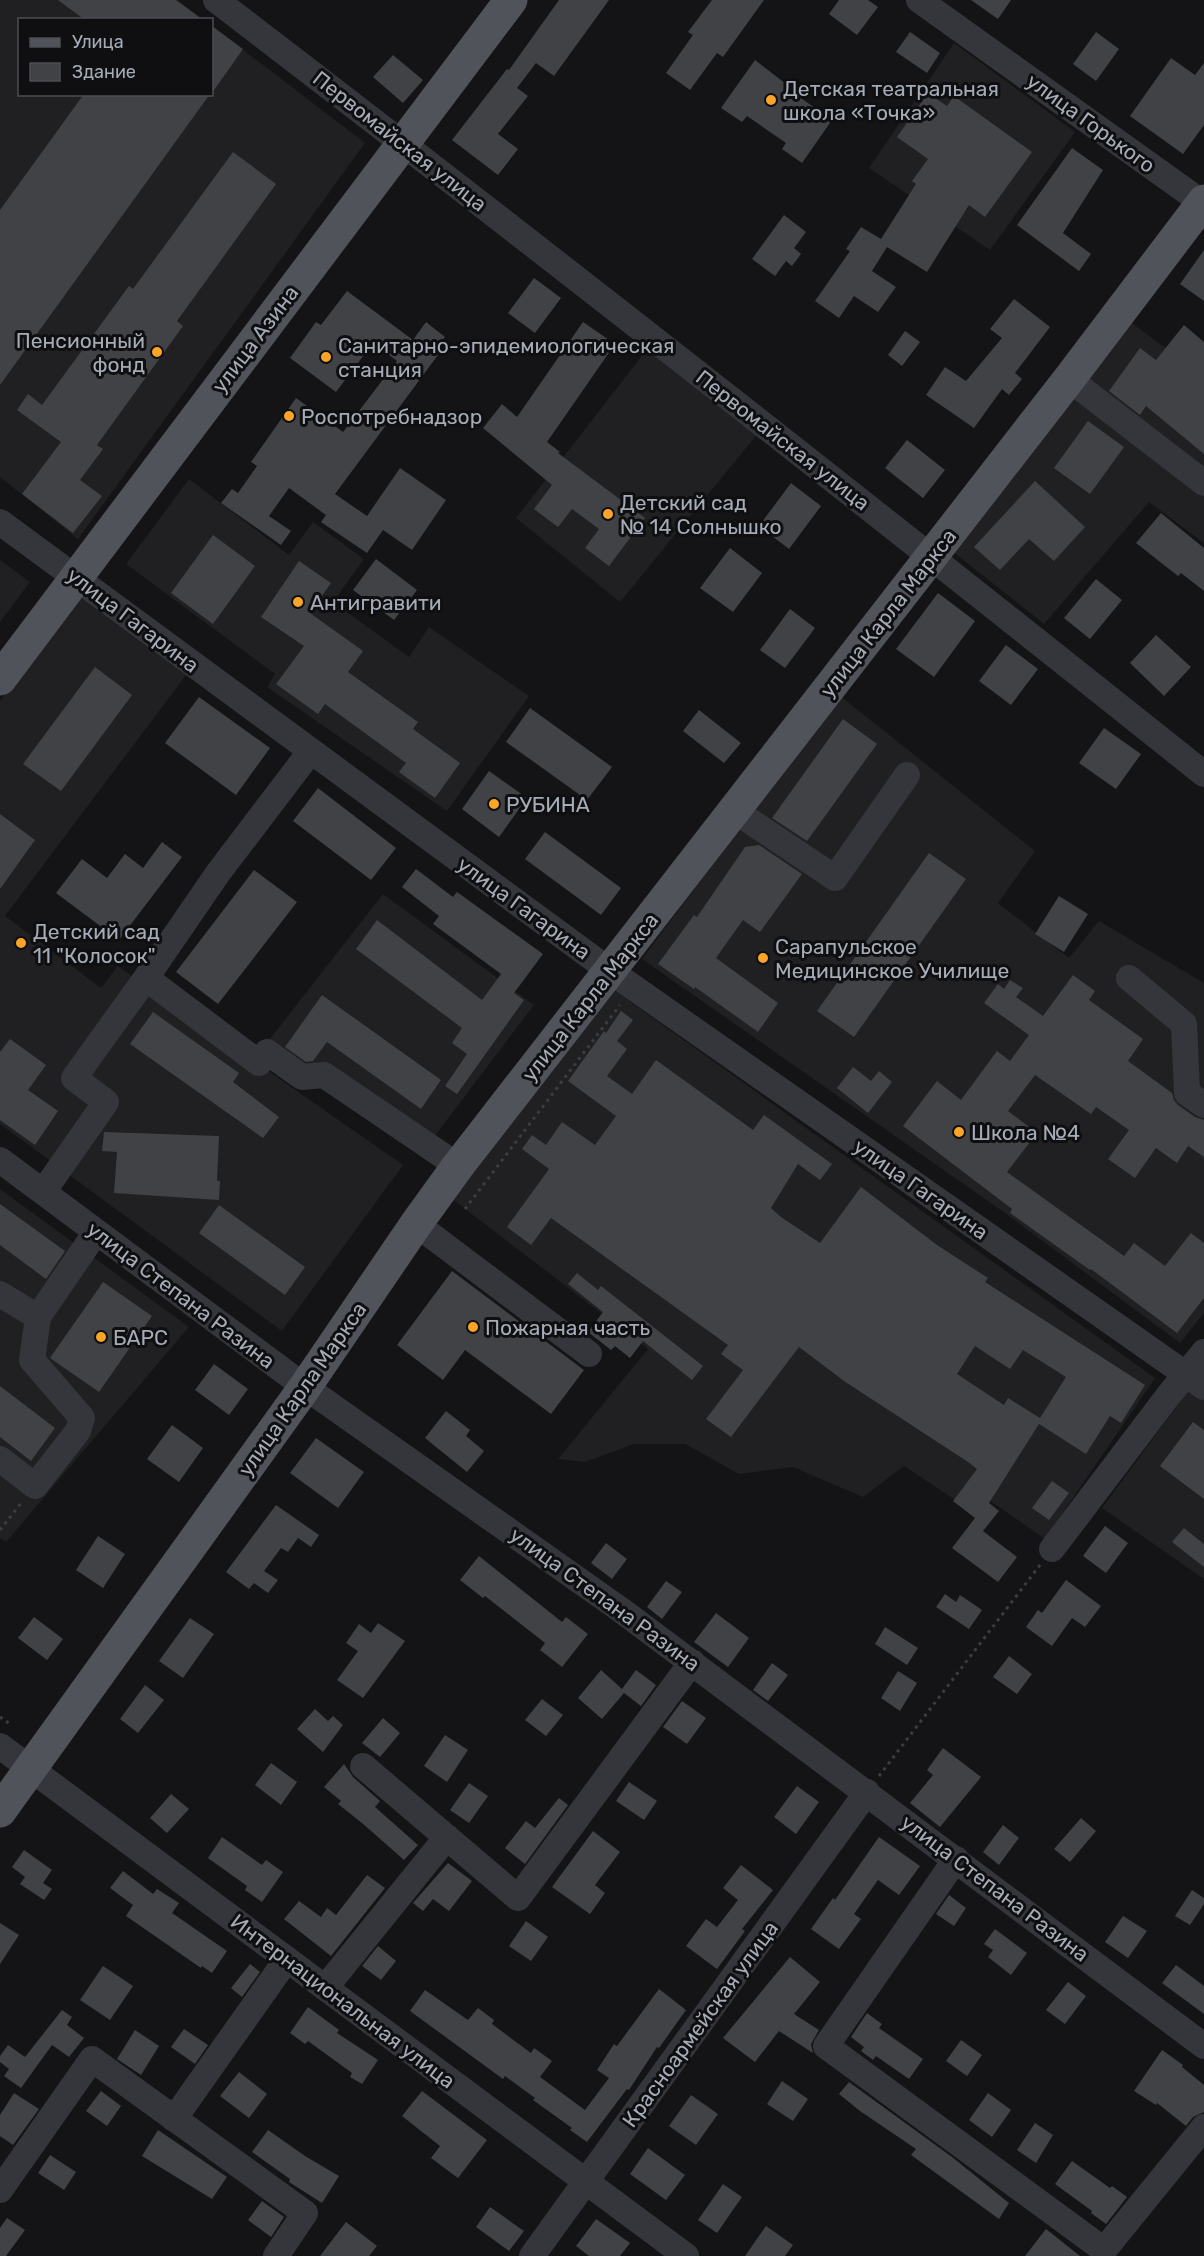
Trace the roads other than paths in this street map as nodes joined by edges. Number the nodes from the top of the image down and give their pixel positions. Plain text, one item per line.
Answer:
1 (216, 0) edge
2 (511, 0) edge
3 (919, 0) edge
4 (403, 143) junction
5 (1204, 203) edge
6 (1069, 379) junction
7 (1204, 483) edge
8 (0, 522) edge
9 (932, 556) junction
10 (76, 578) junction
11 (0, 679) edge
12 (310, 752) junction
13 (1204, 774) edge
14 (907, 775) dead end
15 (735, 811) junction
16 (610, 971) junction
17 (146, 978) junction
18 (1129, 978) dead end
19 (1204, 1105) edge
20 (0, 1160) edge
21 (458, 1166) junction
22 (43, 1192) junction
23 (416, 1224) junction
24 (96, 1232) junction
25 (0, 1294) edge
26 (38, 1317) junction
27 (1204, 1352) edge
28 (589, 1354) dead end
29 (1196, 1381) edge
30 (305, 1387) junction
31 (0, 1459) edge
32 (1052, 1549) road end
33 (692, 1662) junction
34 (5, 1735) edge
35 (363, 1766) dead end
36 (31, 1769) junction
37 (867, 1792) junction
38 (0, 1811) edge
39 (447, 1837) junction
40 (956, 1859) junction
41 (286, 1959) junction
42 (325, 1988) junction
43 (1204, 2046) edge
44 (174, 2119) junction
45 (1204, 2127) edge
46 (587, 2182) junction
47 (0, 2190) edge
48 (276, 2256) edge
49 (532, 2256) edge
50 (686, 2256) edge

1 - 4 street, Первомайская улица
2 - 4 main road, улица Азина
3 - 5 street, улица Горького
4 - 9 street, Первомайская улица
4 - 10 main road, улица Азина
5 - 6 main road, улица Карла Маркса
6 - 7 street
6 - 9 main road, улица Карла Маркса
8 - 10 street, улица Гагарина
9 - 13 street, Первомайская улица
9 - 15 main road, улица Карла Маркса
10 - 11 main road, улица Азина
10 - 12 street, улица Гагарина
12 - 16 street, улица Гагарина
12 - 17 street
14 - 15 street
15 - 16 main road, улица Карла Маркса
16 - 21 main road, улица Карла Маркса
16 - 29 street, улица Гагарина
17 - 21 street
17 - 22 street
18 - 19 street
20 - 22 street, улица Степана Разина
21 - 23 main road, улица Карла Маркса
22 - 24 street, улица Степана Разина
23 - 28 street
23 - 30 main road, улица Карла Маркса
24 - 26 street
24 - 30 street, улица Степана Разина
25 - 26 street
26 - 31 street
27 - 29 street
29 - 32 street
30 - 33 street, улица Степана Разина
30 - 36 main road, улица Карла Маркса
33 - 37 street, улица Степана Разина
33 - 39 street
34 - 36 street, Интернациональная улица
35 - 39 street
36 - 38 main road, улица Карла Маркса
36 - 41 street, Интернациональная улица
37 - 40 street, улица Степана Разина
37 - 46 street, Красноармейская улица
39 - 42 street
40 - 43 street, улица Степана Разина
40 - 45 street
41 - 42 street, Интернациональная улица
41 - 44 street
42 - 46 street, Интернациональная улица
44 - 47 street
44 - 48 street
46 - 49 street, Красноармейская улица
46 - 50 street, Интернациональная улица

